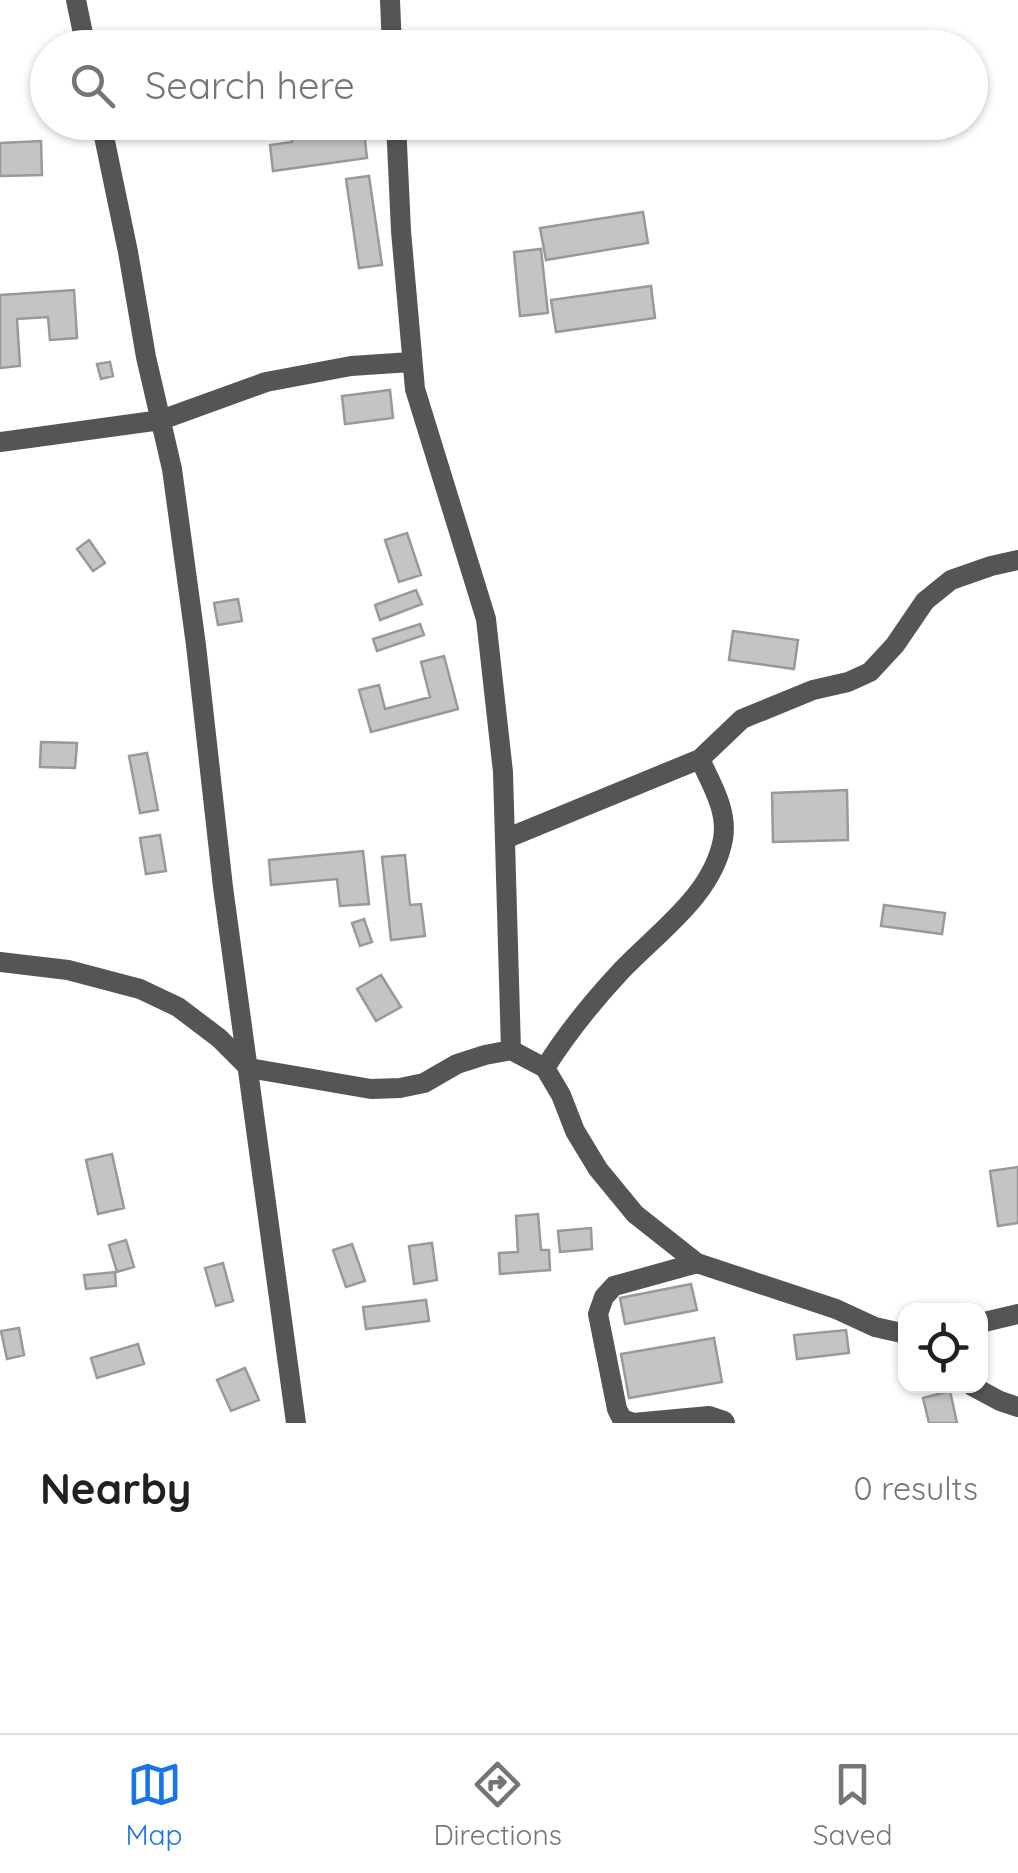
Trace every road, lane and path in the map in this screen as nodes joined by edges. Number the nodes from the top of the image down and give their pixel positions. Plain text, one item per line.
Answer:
1 (76, 0) edge
2 (390, 0) edge
3 (82, 30) edge
4 (391, 30) edge
5 (106, 140) edge
6 (397, 140) edge
7 (411, 362) junction
8 (161, 420) junction
9 (0, 442) edge
10 (1018, 560) edge
11 (700, 759) junction
12 (505, 839) junction
13 (0, 962) edge
14 (511, 1050) junction
15 (249, 1068) junction
16 (545, 1068) junction
17 (697, 1262) junction
18 (1018, 1314) edge
19 (988, 1321) edge
20 (898, 1332) edge
21 (985, 1393) edge
22 (1018, 1407) edge
23 (296, 1423) edge
24 (726, 1423) edge

1 - 3 street
2 - 4 street
5 - 8 street
6 - 7 street
7 - 8 street
7 - 12 street
8 - 9 street
8 - 15 street
10 - 11 street
11 - 12 street
11 - 16 street
12 - 14 street
13 - 15 street
14 - 15 street
14 - 16 street
15 - 23 street
16 - 17 street
17 - 20 street
17 - 24 street
18 - 19 street
21 - 22 street

